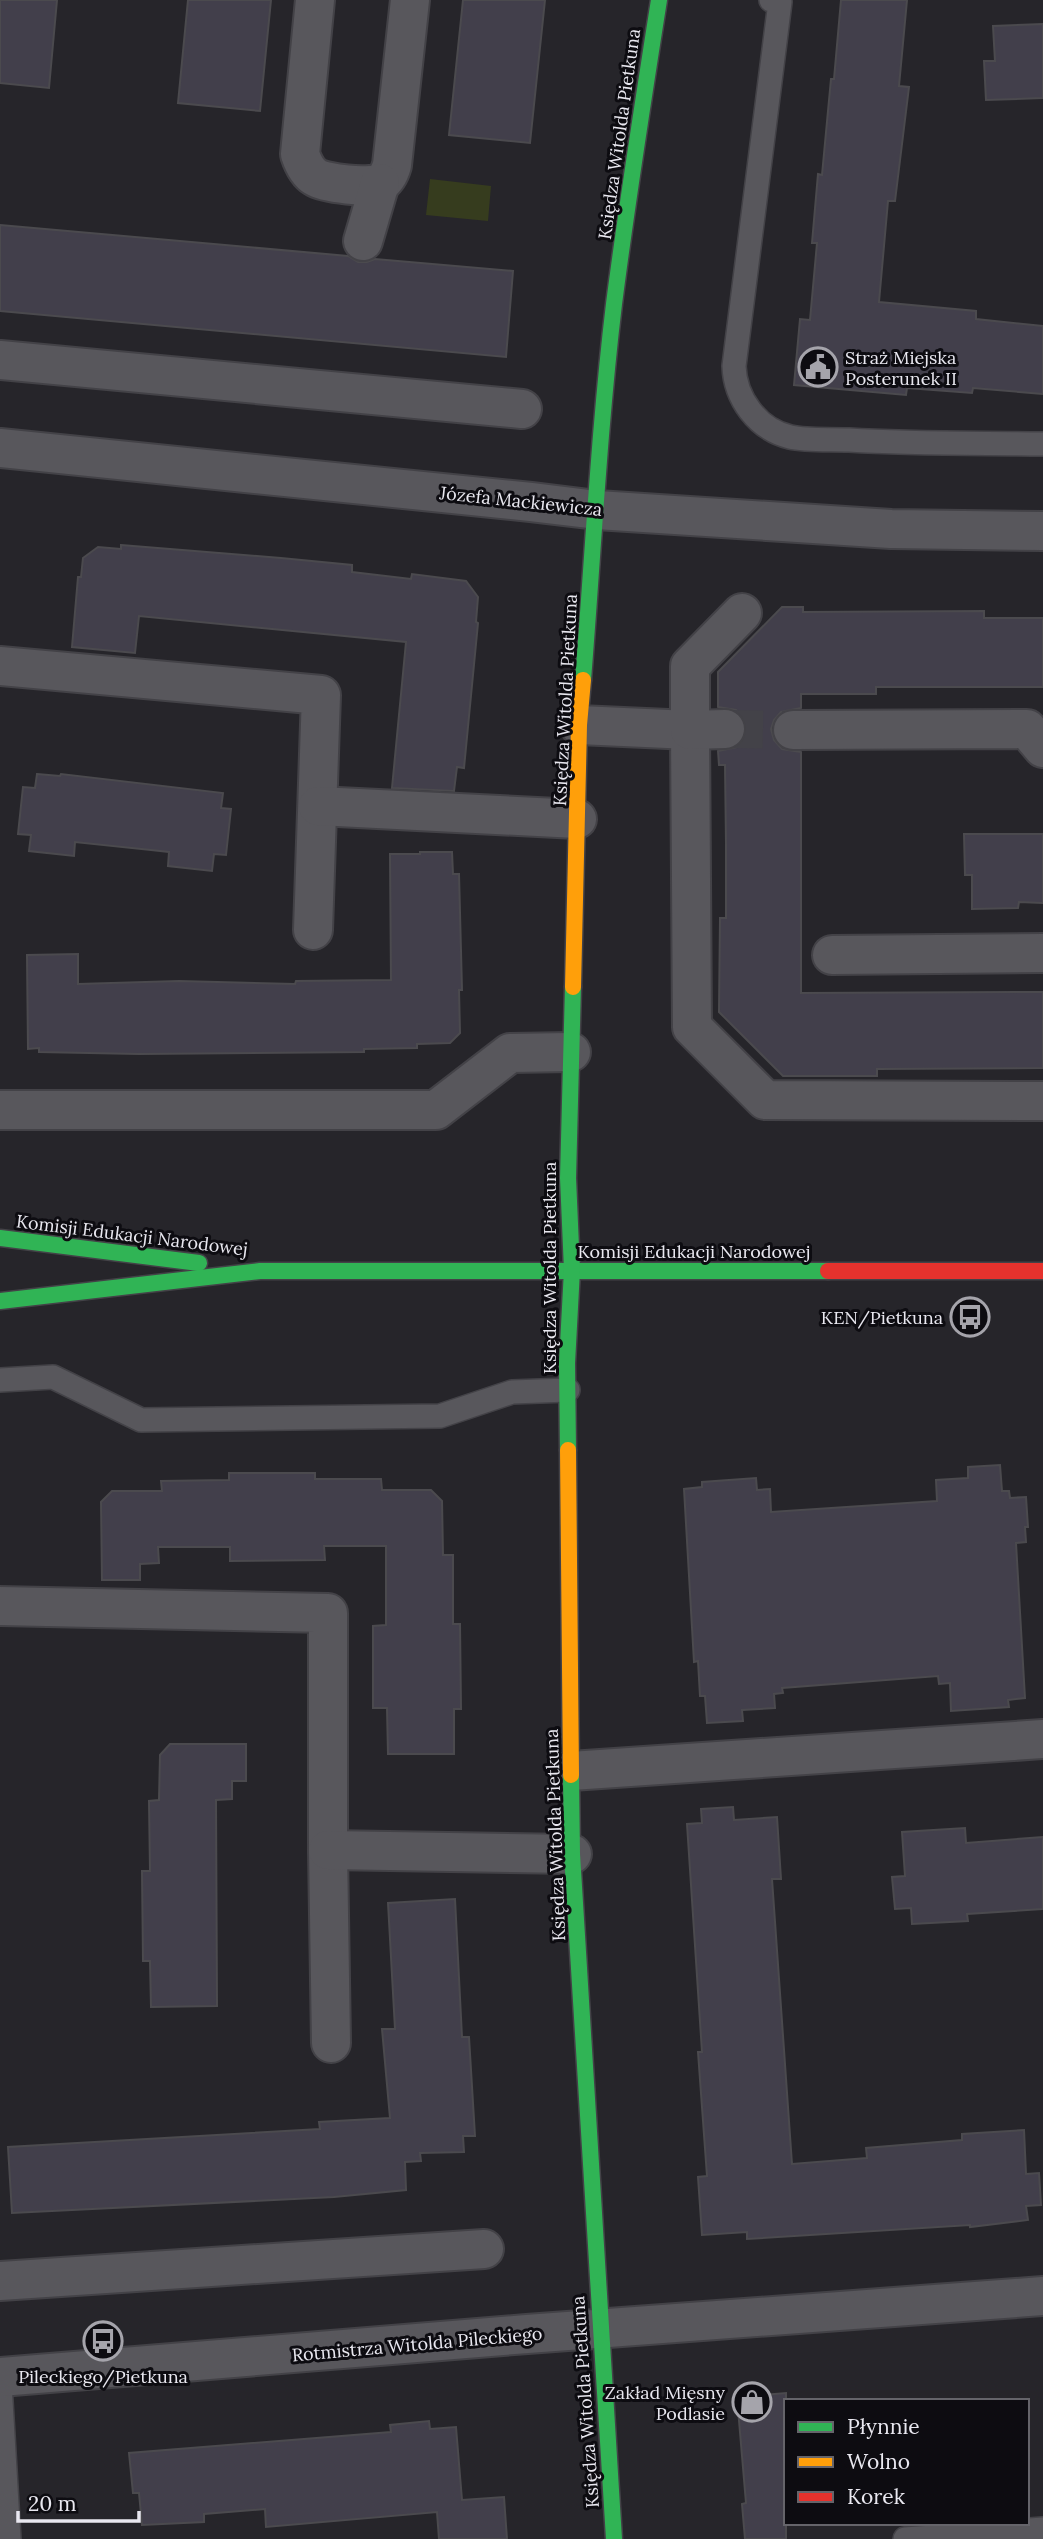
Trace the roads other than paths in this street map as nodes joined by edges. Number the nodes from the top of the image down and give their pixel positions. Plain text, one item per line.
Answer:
1 (315, 0) edge
2 (410, 0) edge
3 (659, 0) edge
4 (771, 0) edge
5 (380, 183) junction
6 (363, 241) dead end
7 (0, 360) edge
8 (522, 408) dead end
9 (1043, 443) edge
10 (0, 448) edge
11 (597, 510) junction
12 (1043, 531) edge
13 (742, 613) dead end
14 (0, 666) edge
15 (579, 725) junction
16 (707, 729) junction
17 (793, 730) tunnel mouth
18 (1043, 748) edge
19 (318, 806) junction
20 (577, 819) junction
21 (313, 930) dead end
22 (1043, 953) edge
23 (832, 955) dead end
24 (571, 1052) junction
25 (1043, 1101) edge
26 (0, 1110) edge
27 (0, 1238) edge
28 (572, 1270) junction
29 (1043, 1270) edge
30 (260, 1271) junction
31 (0, 1301) edge
32 (0, 1380) edge
33 (568, 1390) junction
34 (0, 1606) edge
35 (1043, 1739) edge
36 (571, 1770) junction
37 (328, 1850) junction
38 (572, 1854) junction
39 (331, 2043) dead end
40 (484, 2249) dead end
41 (0, 2281) edge
42 (1043, 2296) edge
43 (599, 2330) junction
44 (0, 2377) edge
45 (0, 2384) edge
46 (1043, 2529) edge
47 (9, 2539) edge
48 (614, 2539) edge
49 (905, 2539) edge

1 - 5 street
2 - 5 street
3 - 11 street, Księdza Witolda Pietkuna
4 - 9 lane
5 - 6 street
7 - 8 street
10 - 11 street, Józefa Mackiewicza
11 - 12 street, Józefa Mackiewicza
11 - 15 street, Księdza Witolda Pietkuna
13 - 16 street
14 - 19 street
15 - 16 street
15 - 20 street, Księdza Witolda Pietkuna
16 - 25 street
17 - 18 street
19 - 20 street
19 - 21 street
20 - 24 street, Księdza Witolda Pietkuna
22 - 23 street
24 - 26 street
24 - 28 street, Księdza Witolda Pietkuna
27 - 30 street, Komisji Edukacji Narodowej
28 - 29 street, Komisji Edukacji Narodowej
28 - 30 street, Komisji Edukacji Narodowej
28 - 33 street, Księdza Witolda Pietkuna
30 - 31 street, Komisji Edukacji Narodowej
32 - 33 lane
33 - 36 street, Księdza Witolda Pietkuna
34 - 37 street
35 - 36 street
36 - 38 street, Księdza Witolda Pietkuna
37 - 38 street
37 - 39 street
38 - 43 street, Księdza Witolda Pietkuna
40 - 41 street
42 - 43 street, Rotmistrza Witolda Pileckiego
43 - 44 street, Rotmistrza Witolda Pileckiego
43 - 48 street, Księdza Witolda Pietkuna
45 - 47 lane
46 - 49 lane

